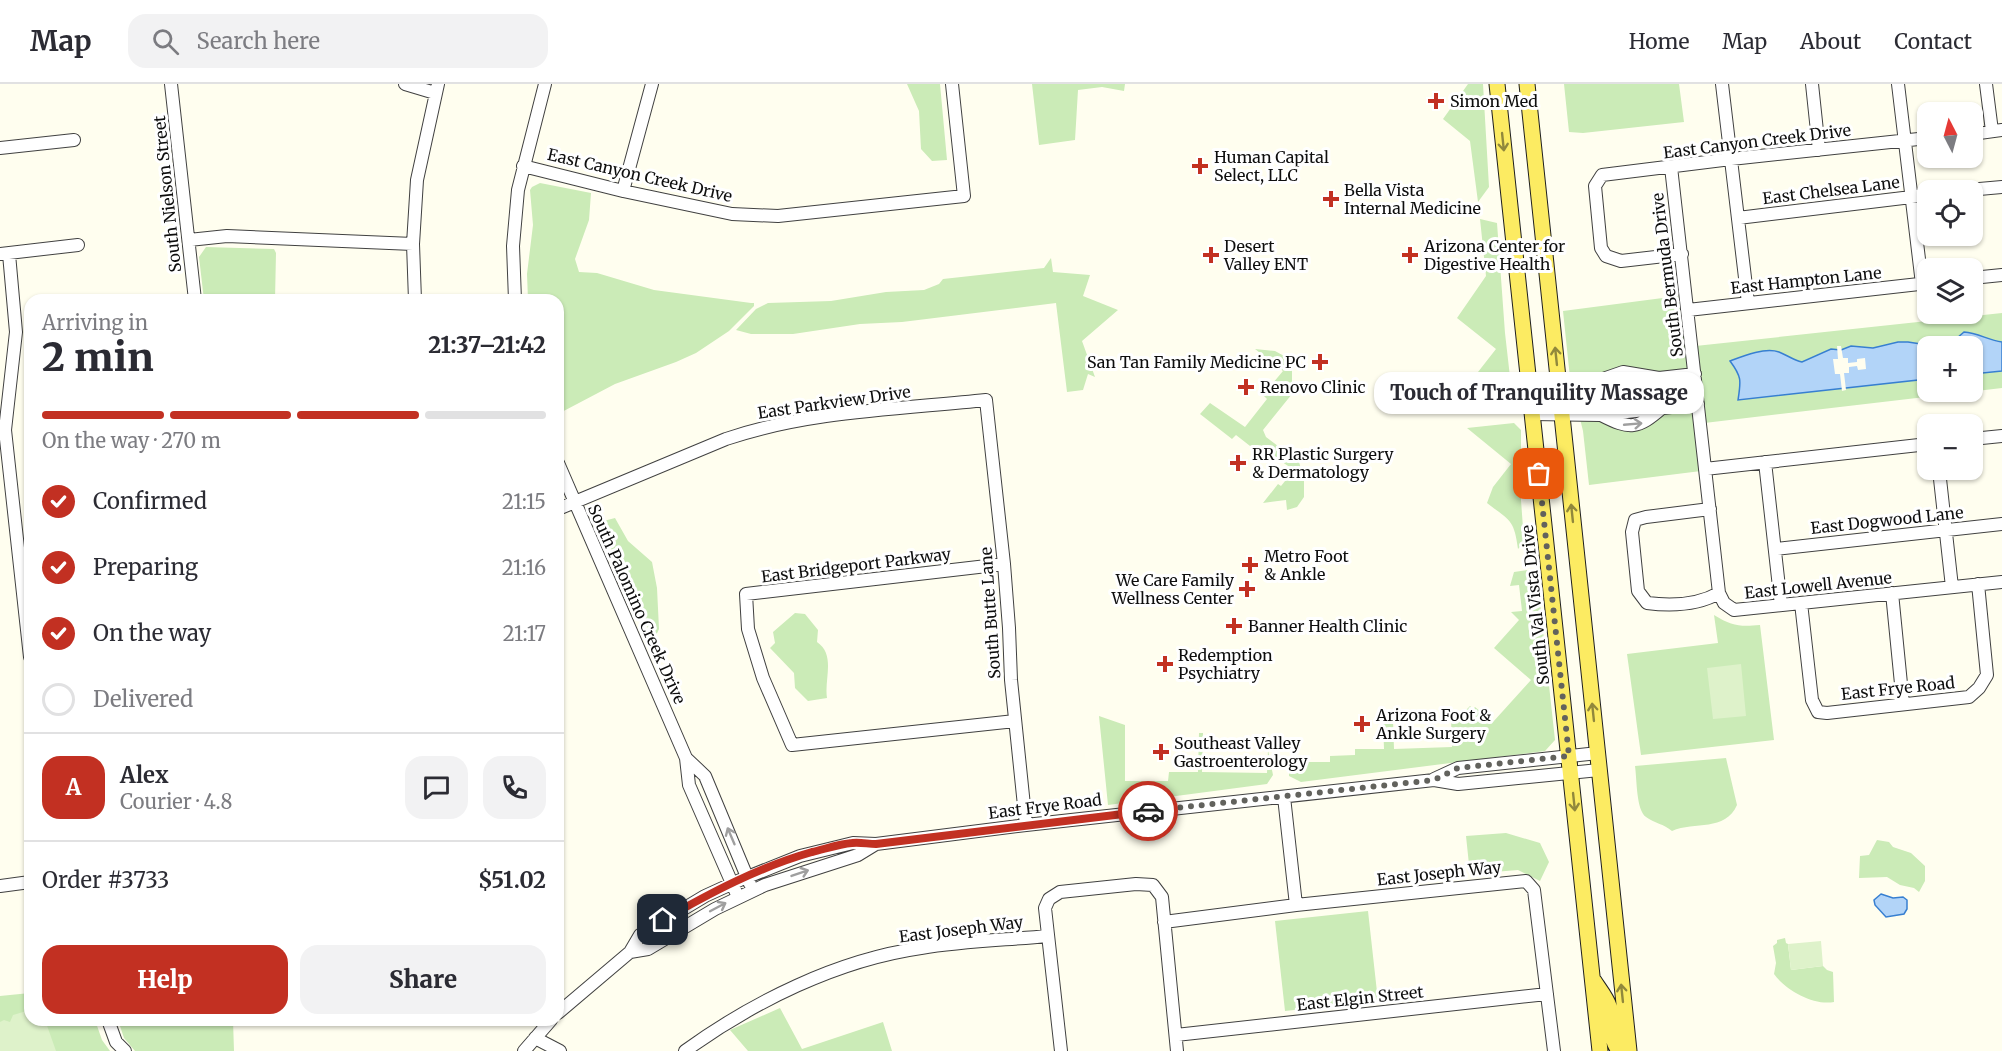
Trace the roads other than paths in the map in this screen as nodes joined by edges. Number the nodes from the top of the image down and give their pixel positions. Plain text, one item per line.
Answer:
1 (171, 84) edge
2 (405, 84) edge
3 (545, 84) edge
4 (652, 84) edge
5 (952, 84) edge
6 (1497, 84) edge
7 (1527, 84) edge
8 (1722, 84) edge
9 (1812, 84) edge
10 (1898, 84) edge
11 (1986, 84) edge
12 (436, 88) edge
13 (1997, 131) edge
14 (1917, 139) edge
15 (74, 140) dead end
16 (1905, 141) junction
17 (0, 148) edge
18 (1819, 150) junction
19 (1731, 159) junction
20 (523, 166) junction
21 (1671, 167) junction
22 (2002, 187) edge
23 (1983, 189) edge
24 (624, 191) junction
25 (1917, 196) edge
26 (1912, 197) junction
27 (1738, 218) junction
28 (189, 240) junction
29 (413, 244) junction
30 (78, 245) dead end
31 (4, 254) edge
32 (1682, 254) junction
33 (1921, 258) edge
34 (2002, 275) edge
35 (1983, 277) edge
36 (1917, 285) edge
37 (194, 294) edge
38 (415, 294) edge
39 (515, 294) edge
40 (1748, 303) junction
41 (1688, 310) junction
42 (1695, 374) junction
43 (1560, 389) junction
44 (1530, 392) junction
45 (986, 400) joint
46 (1698, 404) junction
47 (1532, 414) junction
48 (1562, 415) junction
49 (2002, 436) edge
50 (1983, 438) edge
51 (1917, 445) edge
52 (1765, 462) junction
53 (1706, 469) junction
54 (564, 477) edge
55 (1939, 480) edge
56 (574, 501) junction
57 (564, 506) edge
58 (1710, 509) junction
59 (2002, 524) edge
60 (1946, 530) junction
61 (1775, 549) junction
62 (1004, 564) junction
63 (2002, 582) edge
64 (1978, 584) junction
65 (1952, 587) junction
66 (1719, 593) junction
67 (1892, 593) junction
68 (24, 603) edge
69 (1801, 603) junction
70 (1781, 605) junction
71 (1903, 704) junction
72 (1015, 721) junction
73 (1598, 753) junction
74 (1569, 756) junction
75 (686, 758) junction
76 (1599, 770) junction
77 (1571, 773) junction
78 (1434, 780) junction
79 (1284, 797) junction
80 (1026, 825) junction
81 (876, 844) junction
82 (739, 880) junction
83 (24, 883) edge
84 (0, 886) edge
85 (745, 894) junction
86 (1296, 905) junction
87 (1164, 922) junction
88 (1048, 936) junction
89 (630, 952) junction
90 (1591, 976) junction
91 (1547, 994) junction
92 (564, 1008) edge
93 (110, 1026) edge
94 (546, 1026) edge
95 (1176, 1035) junction
96 (535, 1038) junction
97 (124, 1051) edge
98 (524, 1051) edge
99 (541, 1051) edge
100 (560, 1051) edge
101 (685, 1051) edge
102 (1061, 1051) edge
103 (1177, 1051) edge
104 (1554, 1051) edge
105 (1600, 1051) edge
106 (1620, 1051) edge
107 (1629, 1051) edge

1 - 28 street, South Nielson Street
2 - 12 street
3 - 20 street
4 - 24 street
5 - 24 street, East Canyon Creek Drive
6 -> 44 main road, South Val Vista Drive
43 -> 7 main road
8 - 19 street
9 - 18 street
10 - 16 street
11 - 13 street
12 - 29 street
14 - 16 street, East Canyon Creek Drive
15 - 17 street
16 - 18 street, East Canyon Creek Drive
16 - 26 street
18 - 19 street, East Canyon Creek Drive
19 - 21 street, East Canyon Creek Drive
19 - 27 street
20 - 24 street, East Canyon Creek Drive
20 - 39 street
21 - 32 street, South Bermuda Drive
21 - 32 street, East Canyon Creek Drive
22 - 23 street
25 - 26 street, East Chelsea Lane
26 - 27 street, East Chelsea Lane
26 - 33 street
27 - 40 street
28 - 29 street
28 - 37 street, South Nielson Street
29 - 38 street
30 - 31 street
31 - 68 street
32 - 41 street, South Bermuda Drive
34 - 35 street
36 - 40 street, East Hampton Lane
40 - 41 street, East Hampton Lane
41 - 42 street, South Bermuda Drive
42 - 43 street
42 - 46 street, South Bermuda Drive
43 - 44 street
43 - 48 main road
44 - 47 main road, South Val Vista Drive
45 - 56 street, East Parkview Drive
45 - 62 street, South Butte Lane
48 -> 46 street
46 - 53 street, South Bermuda Drive
47 - 48 street
47 - 74 main road, South Val Vista Drive
73 -> 48 main road
49 - 50 street
51 - 52 street
52 - 53 street
52 - 61 street
53 - 58 street, South Bermuda Drive
54 - 56 street, South Palomino Creek Drive
55 - 60 street
56 - 57 street, East Parkview Drive
56 - 75 street, South Palomino Creek Drive
58 - 66 street, South Bermuda Drive
58 - 66 street
59 - 60 street, East Dogwood Lane
60 - 61 street, East Dogwood Lane
60 - 65 street
61 - 70 street
62 - 72 street, South Butte Lane
62 - 72 street, East Bridgeport Parkway
63 - 64 street, East Lowell Avenue
64 - 65 street, East Lowell Avenue
64 - 71 street, East Frye Road
65 - 67 street, East Lowell Avenue
66 - 70 street, East Lowell Avenue
67 - 69 street, East Lowell Avenue
67 - 71 street
69 - 70 street, East Lowell Avenue
69 - 71 street, East Frye Road
72 - 80 street, South Butte Lane
73 - 74 street, East Frye Road
73 - 76 main road
74 - 77 main road, South Val Vista Drive
74 - 78 street, East Frye Road
75 - 82 street, South Palomino Creek Drive
82 -> 75 street, South Palomino Creek Drive
76 - 77 street, East Frye Road
107 -> 76 main road
77 - 78 street, East Frye Road
77 -> 90 main road, South Val Vista Drive
78 - 79 street, East Frye Road
79 - 80 street, East Frye Road
79 - 86 street
80 - 81 street, East Frye Road
81 - 82 street, East Frye Road
85 -> 81 street, East Frye Road
82 - 85 street, South Palomino Creek Drive
82 - 85 street, South Palomino Creek Drive
82 - 89 street, East Frye Road
83 - 84 street
89 -> 85 street, East Frye Road
86 - 87 street, East Joseph Way
86 - 91 street, East Joseph Way
87 - 88 street, East Joseph Way
87 - 95 street
88 - 101 street, East Joseph Way
88 - 102 street
89 - 92 street
90 - 105 main road, South Val Vista Drive
90 - 106 main road
91 - 95 street, East Elgin Street
91 - 104 street
93 - 97 street
94 - 96 street
95 - 103 street
96 - 98 street
96 - 99 street
96 - 100 street

